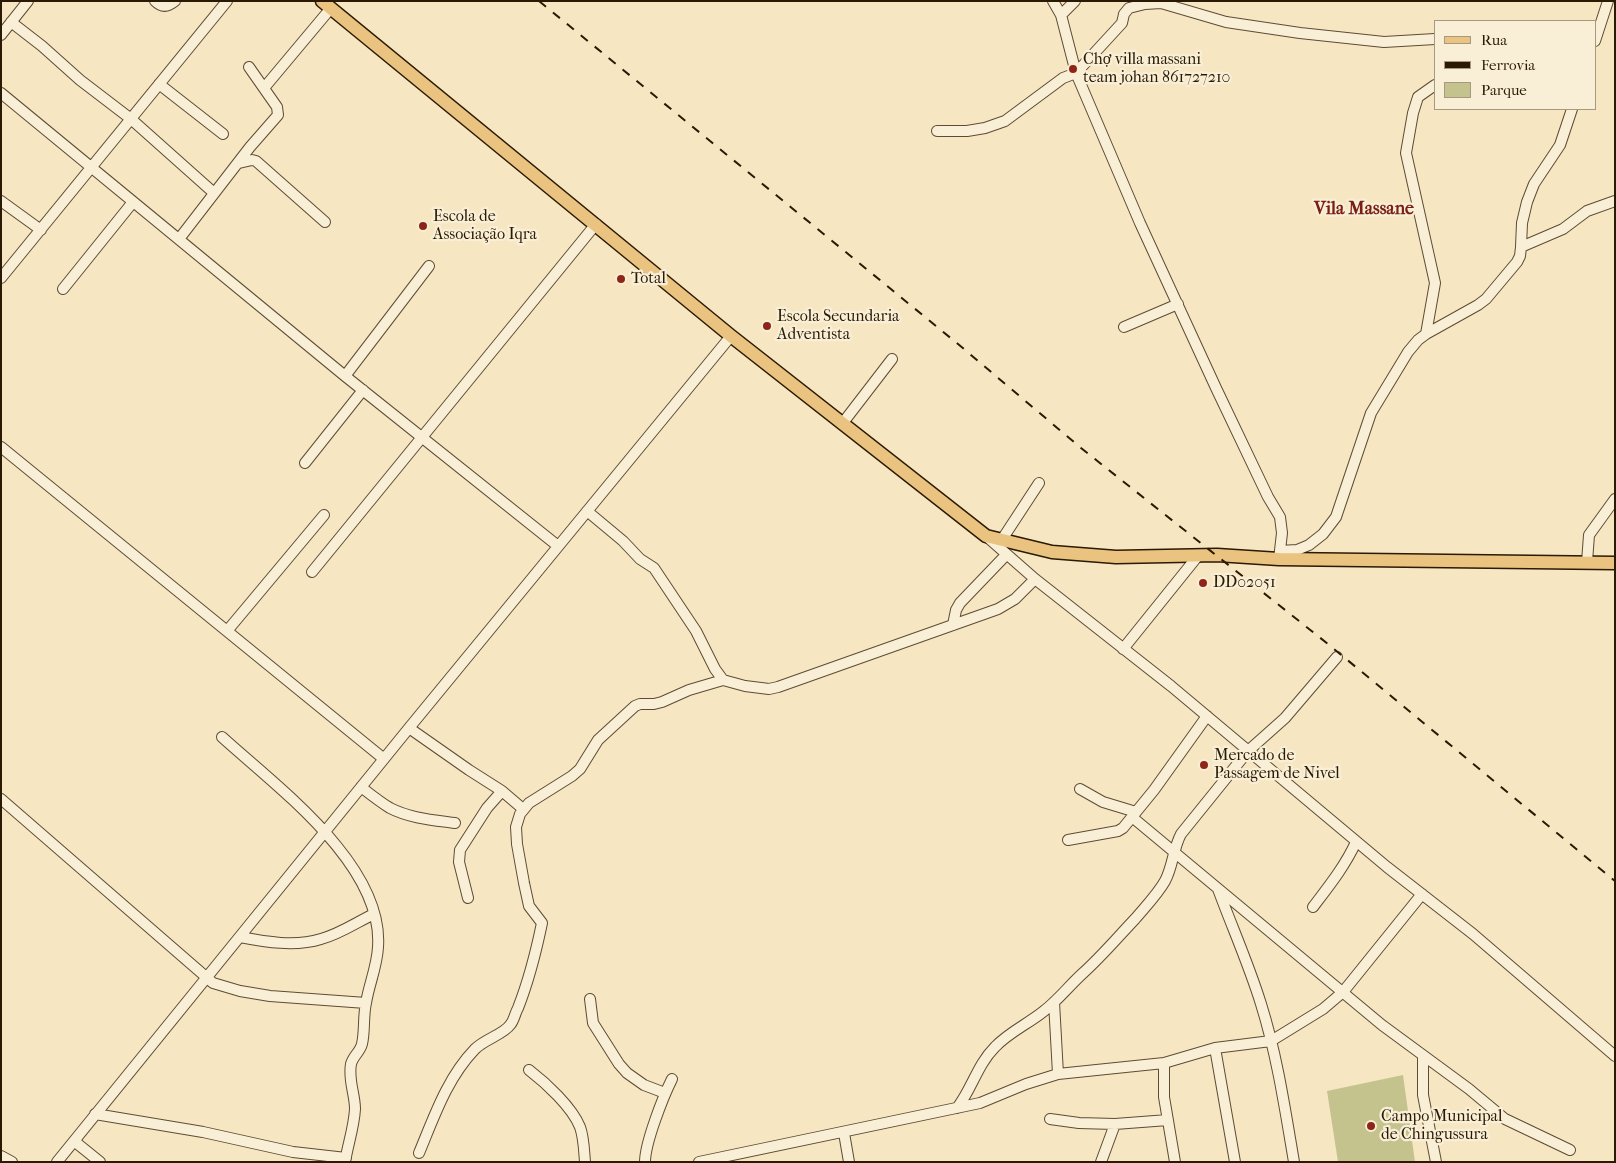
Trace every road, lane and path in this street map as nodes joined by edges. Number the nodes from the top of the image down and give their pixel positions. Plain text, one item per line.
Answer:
1 (28, 1) edge
2 (155, 1) edge
3 (176, 1) edge
4 (227, 1) edge
5 (1053, 1) edge
6 (1075, 1) edge
7 (1608, 1) edge
8 (326, 5) edge
9 (1061, 15) junction
10 (11, 22) junction
11 (1, 35) edge
12 (1596, 38) edge
13 (1434, 39) edge
14 (249, 67) dead end
15 (1076, 73) junction
16 (159, 84) junction
17 (1434, 86) edge
18 (264, 88) junction
19 (1, 93) edge
20 (1572, 110) edge
21 (131, 119) junction
22 (937, 131) dead end
23 (223, 134) dead end
24 (239, 163) junction
25 (91, 167) junction
26 (214, 193) junction
27 (1, 201) edge
28 (1615, 201) edge
29 (133, 202) junction
30 (325, 222) dead end
31 (596, 224) junction
32 (41, 230) junction
33 (179, 239) junction
34 (1522, 247) junction
35 (429, 266) dead end
36 (1, 278) edge
37 (63, 289) dead end
38 (1178, 304) junction
39 (1124, 327) dead end
40 (1426, 334) junction
41 (731, 336) junction
42 (892, 359) dead end
43 (345, 376) junction
44 (363, 390) junction
45 (842, 424) junction
46 (422, 437) junction
47 (1, 448) edge
48 (305, 463) dead end
49 (1040, 483) dead end
50 (1615, 499) edge
51 (587, 511) junction
52 (324, 515) dead end
53 (986, 536) junction
54 (1001, 541) junction
55 (558, 546) junction
56 (1006, 555) junction
57 (1279, 555) junction
58 (1197, 556) junction
59 (1587, 562) junction
60 (1615, 563) edge
61 (312, 572) dead end
62 (1035, 579) junction
63 (953, 625) junction
64 (227, 632) junction
65 (1123, 649) junction
66 (1337, 657) dead end
67 (723, 680) junction
68 (1207, 716) junction
69 (409, 728) junction
70 (222, 738) dead end
71 (1248, 752) junction
72 (384, 759) junction
73 (361, 788) junction
74 (1080, 789) dead end
75 (502, 791) junction
76 (1, 799) edge
77 (523, 809) junction
78 (1134, 815) junction
79 (455, 823) dead end
80 (326, 831) junction
81 (1068, 840) dead end
82 (1356, 842) junction
83 (1174, 852) junction
84 (1217, 888) junction
85 (1422, 894) junction
86 (468, 898) dead end
87 (1313, 907) dead end
88 (374, 914) junction
89 (240, 937) junction
90 (206, 978) junction
91 (1343, 992) junction
92 (590, 1000) dead end
93 (1054, 1002) junction
94 (366, 1003) junction
95 (1271, 1041) junction
96 (1215, 1048) junction
97 (1423, 1056) junction
98 (1615, 1056) edge
99 (1164, 1063) junction
100 (529, 1070) dead end
101 (1058, 1074) junction
102 (672, 1079) dead end
103 (665, 1093) junction
104 (957, 1108) junction
105 (96, 1114) junction
106 (1050, 1118) dead end
107 (1168, 1120) junction
108 (1115, 1124) junction
109 (844, 1133) junction
110 (74, 1141) junction
111 (1570, 1150) dead end
112 (419, 1153) dead end
113 (1, 1156) edge
114 (345, 1160) edge
115 (12, 1162) edge
116 (57, 1162) edge
117 (100, 1162) edge
118 (585, 1162) edge
119 (645, 1162) edge
120 (699, 1162) edge
121 (849, 1162) edge
122 (1101, 1162) edge
123 (1175, 1162) edge
124 (1234, 1162) edge
125 (1294, 1162) edge
126 (1436, 1162) edge

1 - 10 street
2 - 3 street
4 - 16 street
5 - 9 street
6 - 9 street
7 - 12 street
8 - 18 street
8 - 31 main road
9 - 15 street
10 - 11 street
10 - 21 street
13 - 15 street
14 - 18 street
15 - 22 street
15 - 38 street
16 - 21 street
16 - 23 street
17 - 40 street
18 - 24 street
19 - 25 street
20 - 34 street
21 - 25 street
21 - 26 street
24 - 26 street
24 - 30 street
25 - 29 street
25 - 32 street
26 - 33 street
27 - 32 street
28 - 34 street
29 - 33 street
29 - 37 street
31 - 41 main road
31 - 46 street
32 - 36 street
33 - 43 street
34 - 40 street
35 - 43 street
38 - 39 street
38 - 57 street
40 - 57 street
41 - 45 main road
41 - 51 street
42 - 45 street
43 - 44 street
44 - 46 street
44 - 48 street
45 - 53 main road
46 - 55 street
46 - 61 street
47 - 64 street
49 - 54 street
50 - 59 street
51 - 55 street
51 - 67 street
52 - 64 street
53 - 54 main road
53 - 56 street
54 - 58 main road
55 - 69 street
56 - 62 street
56 - 63 street
57 - 58 main road
57 - 59 main road
58 - 65 street
59 - 60 main road
62 - 63 street
62 - 65 street
63 - 67 street
64 - 72 street
65 - 68 street
66 - 71 street
67 - 77 street
68 - 71 street
68 - 78 street
69 - 72 street
69 - 75 street
70 - 80 street
71 - 82 street
71 - 83 street
72 - 73 street
73 - 79 street
73 - 80 street
74 - 78 street
75 - 77 street
75 - 86 street
76 - 90 street
77 - 112 street
78 - 81 street
78 - 83 street
80 - 88 street
80 - 89 street
82 - 85 street
82 - 87 street
83 - 84 street
83 - 93 street
84 - 91 street
84 - 95 street
85 - 91 street
85 - 98 street
88 - 89 street
88 - 94 street
89 - 90 street
90 - 94 street
90 - 105 street
91 - 95 street
91 - 97 street
92 - 103 street
93 - 101 street
93 - 104 street
94 - 114 street
95 - 96 street
95 - 125 street
96 - 99 street
96 - 124 street
97 - 111 street
97 - 126 street
99 - 101 street
99 - 107 street
100 - 118 street
101 - 104 street
102 - 103 street
103 - 119 street
104 - 109 street
105 - 110 street
105 - 114 street
106 - 108 street
107 - 108 street
107 - 123 street
108 - 122 street
109 - 120 street
109 - 121 street
110 - 116 street
110 - 117 street
113 - 115 street

